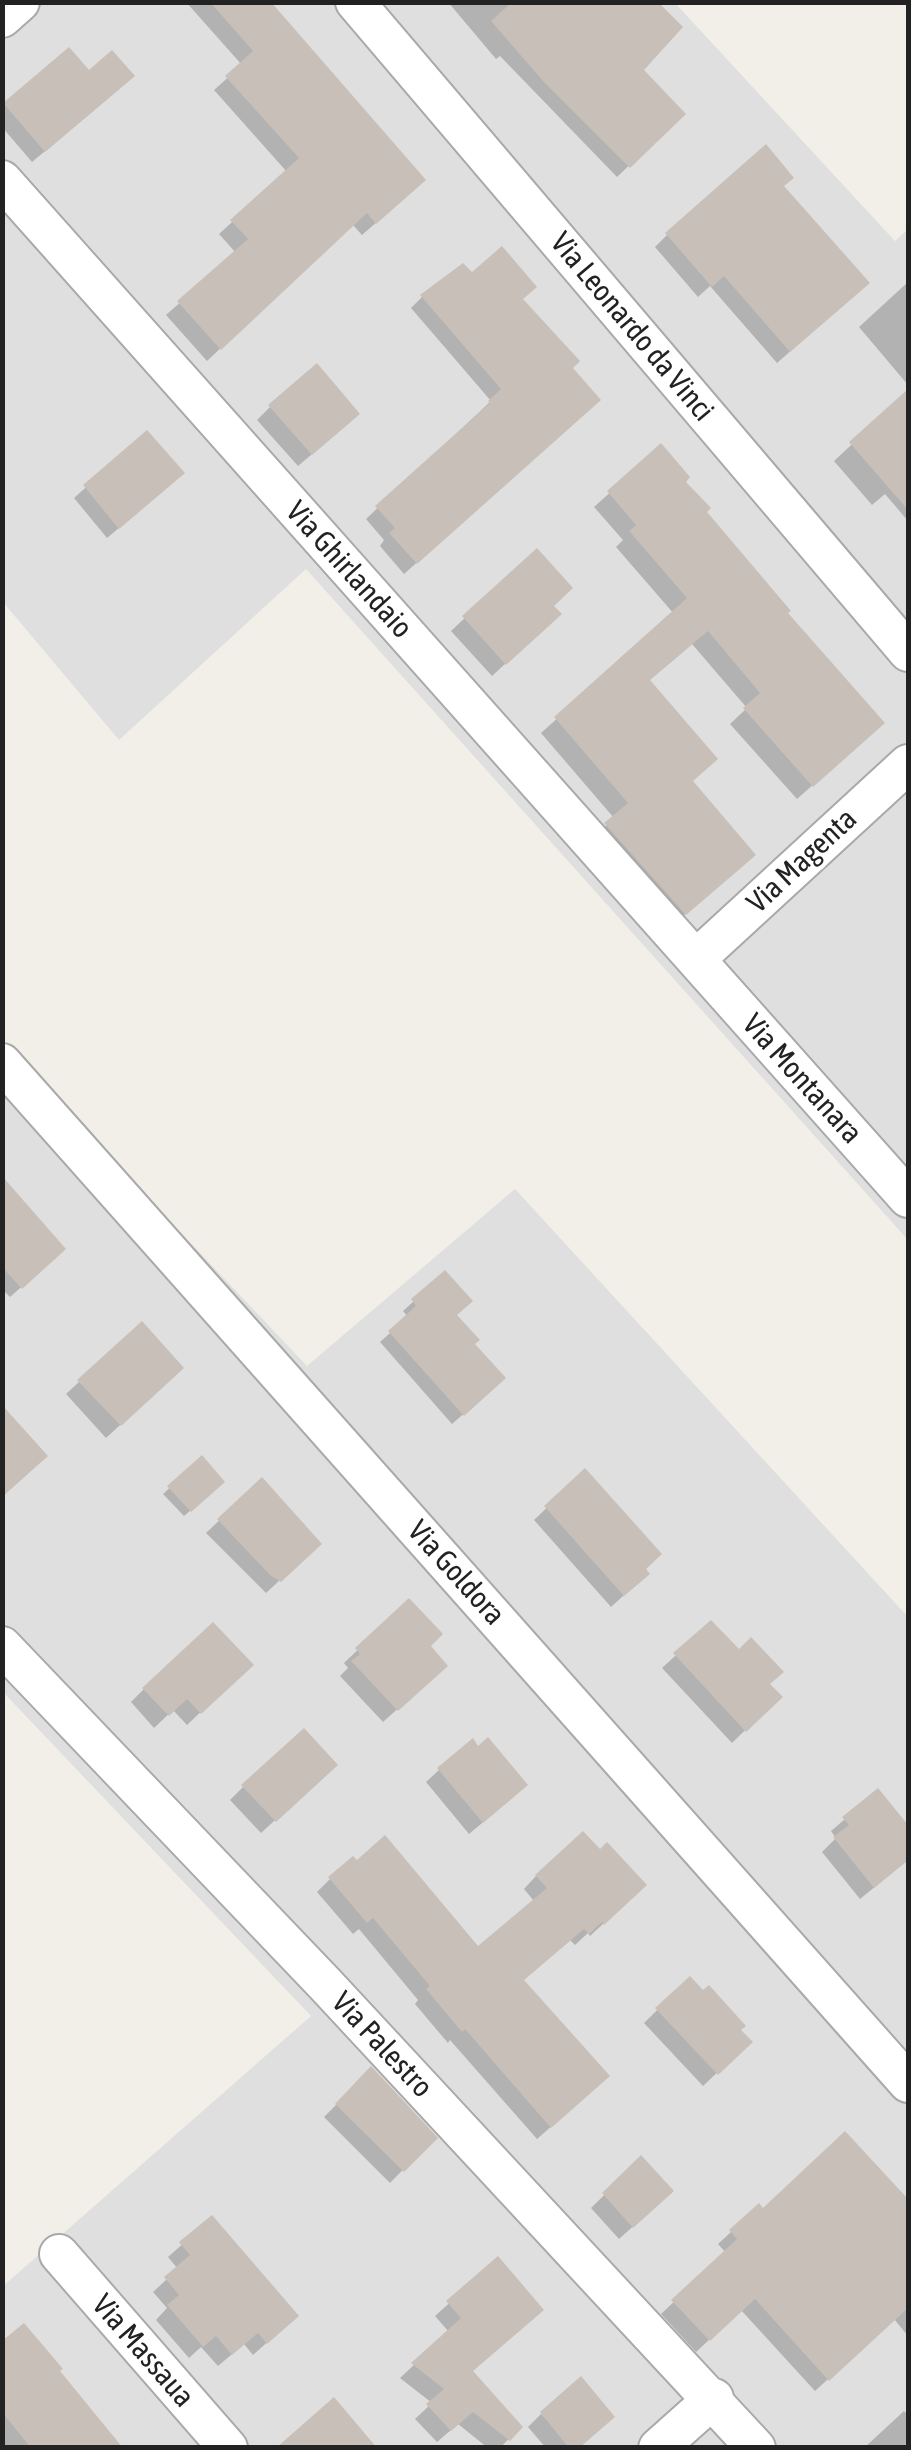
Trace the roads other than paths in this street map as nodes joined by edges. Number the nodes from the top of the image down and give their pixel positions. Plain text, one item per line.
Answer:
1 (20, 2) edge
2 (354, 2) edge
3 (2, 18) edge
4 (2, 180) edge
5 (908, 652) edge
6 (908, 764) edge
7 (696, 960) junction
8 (2, 1063) edge
9 (908, 1198) edge
10 (2, 1646) edge
11 (908, 2083) edge
12 (58, 2254) dead end
13 (714, 2398) junction
14 (228, 2448) edge
15 (658, 2448) edge
16 (756, 2448) edge

1 - 3 street
2 - 5 street, Via Leonardo da Vinci
4 - 7 street, Via Ghirlandaio
6 - 7 street, Via Magenta
7 - 9 street, Via Montanara
8 - 11 street, Via Goldora
10 - 13 street, Via Palestro
12 - 14 street, Via Massaua
13 - 15 street
13 - 16 street, Via Palestro

